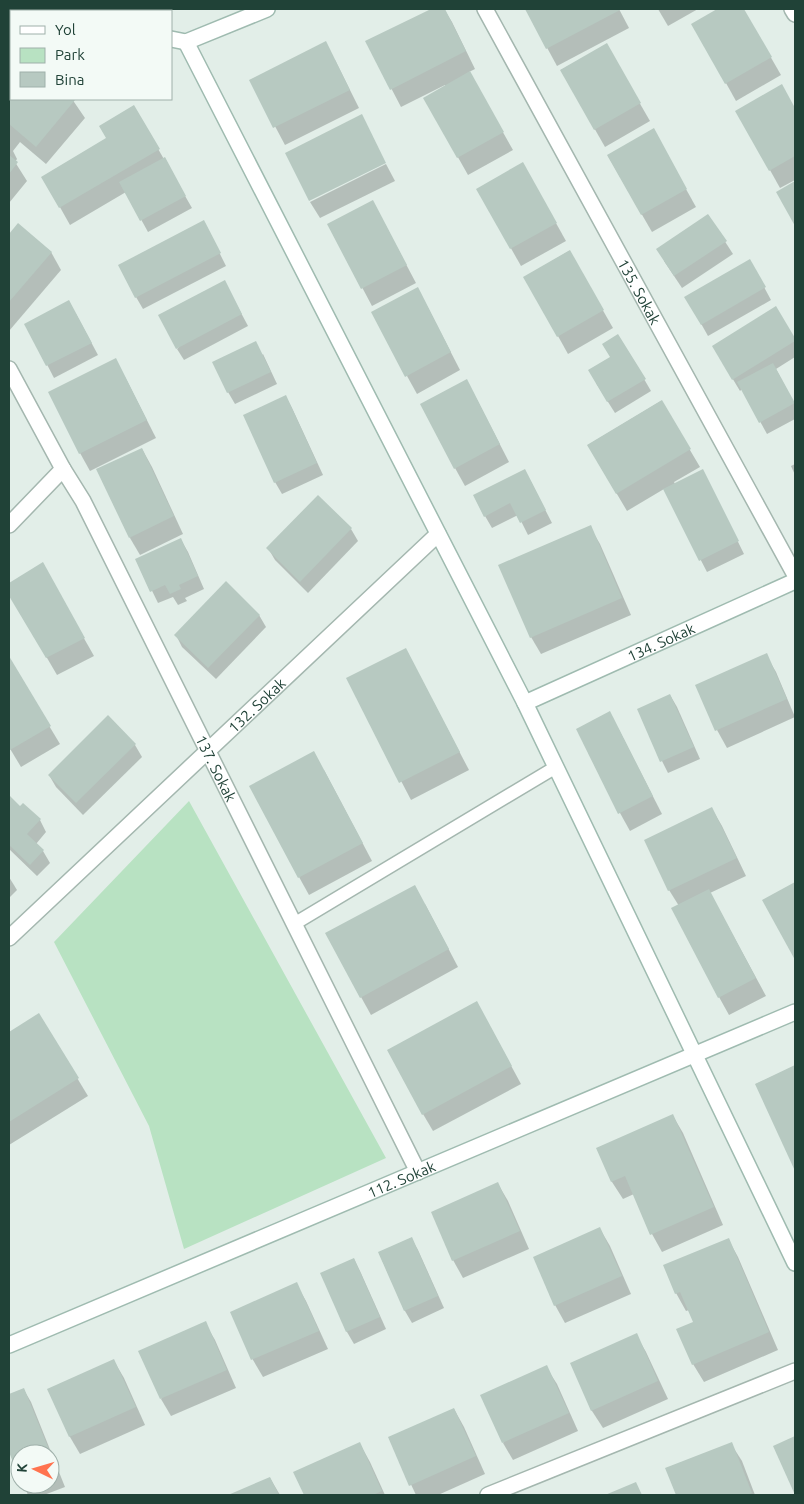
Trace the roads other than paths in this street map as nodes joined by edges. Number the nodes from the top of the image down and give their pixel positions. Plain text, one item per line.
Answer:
1 (268, 9) edge
2 (484, 9) edge
3 (792, 9) edge
4 (795, 14) edge
5 (179, 41) edge
6 (9, 369) edge
7 (63, 470) junction
8 (9, 525) edge
9 (438, 534) junction
10 (795, 575) edge
11 (795, 581) edge
12 (525, 702) junction
13 (207, 750) junction
14 (556, 767) junction
15 (294, 924) junction
16 (9, 938) edge
17 (795, 1012) edge
18 (694, 1054) junction
19 (418, 1172) junction
20 (795, 1263) edge
21 (9, 1345) edge
22 (795, 1370) edge
23 (488, 1495) edge

1 - 5 street
2 - 10 street, 135. Sokak
3 - 4 street
5 - 9 street
6 - 7 street, 137. Sokak
7 - 8 street
7 - 13 street, 137. Sokak
9 - 12 street
9 - 13 street, 132. Sokak
11 - 12 street, 134. Sokak
12 - 14 street
13 - 15 street, 137. Sokak
13 - 16 street, 132. Sokak
14 - 15 lane
14 - 18 street
15 - 19 street, 137. Sokak
17 - 18 street, 112. Sokak
18 - 19 street, 112. Sokak
18 - 20 street
19 - 21 street, 112. Sokak
22 - 23 street

